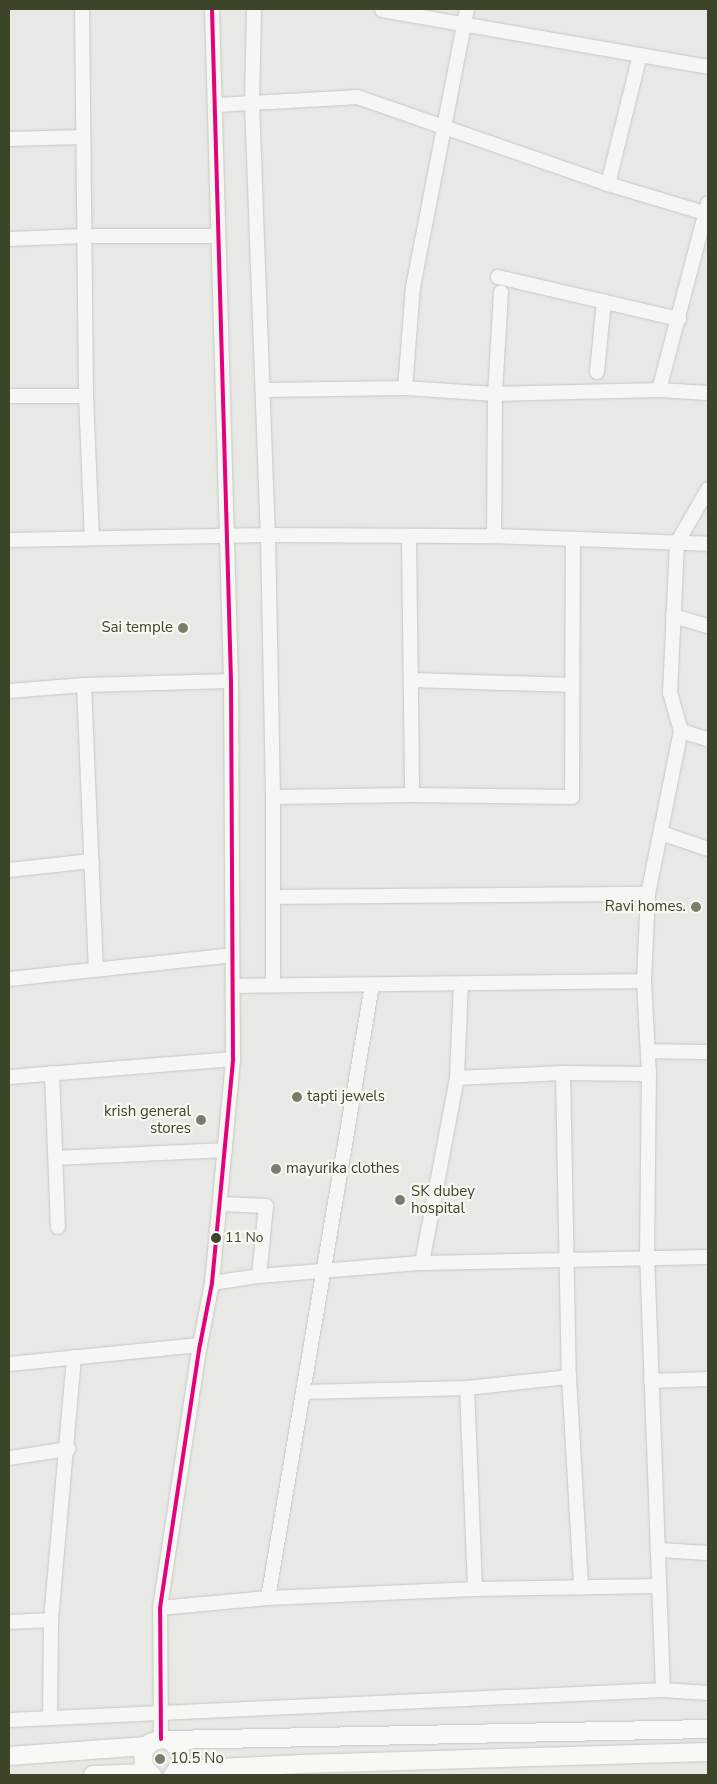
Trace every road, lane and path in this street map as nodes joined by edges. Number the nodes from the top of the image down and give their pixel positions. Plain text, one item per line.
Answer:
1 (82, 9) edge
2 (212, 9) edge
3 (254, 9) edge
4 (467, 9) edge
5 (382, 10) dead end
6 (464, 24) junction
7 (640, 55) junction
8 (708, 67) edge
9 (252, 103) junction
10 (214, 105) junction
11 (446, 126) junction
12 (82, 137) junction
13 (9, 139) edge
14 (608, 184) junction
15 (707, 210) edge
16 (84, 236) junction
17 (218, 236) junction
18 (9, 239) edge
19 (498, 277) dead end
20 (501, 292) dead end
21 (604, 301) junction
22 (680, 319) junction
23 (596, 372) dead end
24 (405, 388) junction
25 (263, 390) junction
26 (659, 390) junction
27 (708, 393) edge
28 (495, 394) junction
29 (9, 396) edge
30 (86, 396) junction
31 (708, 489) edge
32 (268, 535) junction
33 (226, 536) junction
34 (409, 536) junction
35 (494, 536) junction
36 (92, 538) junction
37 (573, 539) junction
38 (9, 540) edge
39 (677, 543) junction
40 (708, 544) edge
41 (672, 616) junction
42 (708, 626) edge
43 (231, 680) junction
44 (412, 680) junction
45 (84, 685) junction
46 (572, 685) junction
47 (9, 691) edge
48 (681, 731) junction
49 (708, 739) edge
50 (412, 795) junction
51 (273, 797) junction
52 (661, 833) junction
53 (708, 849) edge
54 (92, 861) junction
55 (9, 870) edge
56 (648, 894) junction
57 (273, 897) junction
58 (232, 955) junction
59 (96, 969) junction
60 (9, 979) edge
61 (644, 981) junction
62 (461, 983) junction
63 (273, 985) junction
64 (372, 985) junction
65 (234, 986) junction
66 (648, 1051) junction
67 (708, 1052) edge
68 (232, 1059) junction
69 (52, 1072) junction
70 (563, 1073) junction
71 (649, 1074) junction
72 (9, 1077) edge
73 (456, 1078) junction
74 (225, 1150) junction
75 (56, 1158) junction
76 (221, 1204) junction
77 (58, 1227) dead end
78 (708, 1257) edge
79 (647, 1258) junction
80 (568, 1260) junction
81 (422, 1264) junction
82 (322, 1273) junction
83 (260, 1276) junction
84 (212, 1283) junction
85 (200, 1345) junction
86 (74, 1357) junction
87 (9, 1364) edge
88 (569, 1377) junction
89 (708, 1379) edge
90 (651, 1380) junction
91 (467, 1388) junction
92 (303, 1392) junction
93 (68, 1448) junction
94 (9, 1458) edge
95 (659, 1550) junction
96 (708, 1553) edge
97 (659, 1586) junction
98 (581, 1588) junction
99 (475, 1590) junction
100 (268, 1598) junction
101 (160, 1608) junction
102 (51, 1620) junction
103 (9, 1622) edge
104 (663, 1690) junction
105 (708, 1693) edge
106 (161, 1714) junction
107 (50, 1718) junction
108 (9, 1720) edge
109 (708, 1729) edge
110 (159, 1742) junction
111 (708, 1752) edge
112 (9, 1756) edge
113 (175, 1773) edge
114 (150, 1774) edge
115 (93, 1775) edge

1 - 12 street
2 - 10 street
3 - 9 street
4 - 6 street
5 - 6 street
6 - 7 street
6 - 11 street
7 - 8 street
7 - 14 street
9 - 10 street
9 - 11 street
9 - 25 street
10 - 17 street
11 - 14 street
11 - 24 street
12 - 13 street
12 - 16 street
14 - 15 street
15 - 22 street
16 - 17 street
16 - 18 street
16 - 30 street
17 - 33 street
19 - 21 street
20 - 28 street
21 - 22 street
21 - 23 street
22 - 26 street
24 - 25 street
24 - 28 street
25 - 32 street
26 - 27 street
26 - 28 street
28 - 35 street
29 - 30 street
30 - 36 street
31 - 39 street
32 - 33 street
32 - 34 street
32 - 51 street
33 - 36 street
33 - 43 street
34 - 35 street
34 - 44 street
35 - 37 street
36 - 38 street
37 - 39 street
37 - 46 street
39 - 40 street
39 - 41 street
41 - 42 street
41 - 48 street
43 - 45 street
43 - 58 street
44 - 46 street
44 - 50 street
45 - 47 street
45 - 54 street
46 - 50 street
48 - 49 street
48 - 52 street
50 - 51 street
51 - 57 street
52 - 53 street
52 - 56 street
54 - 55 street
54 - 59 street
56 - 57 street
56 - 61 street
57 - 63 street
58 - 59 street
58 - 65 street
59 - 60 street
61 - 62 street
61 - 66 street
62 - 64 street
62 - 73 street
63 - 64 street
63 - 65 street
64 - 82 street
65 - 68 street
66 - 67 street
66 - 71 street
68 - 69 street
68 - 74 street
69 - 72 street
69 - 75 street
70 - 71 street
70 - 73 street
70 - 80 street
71 - 79 street
73 - 81 street
74 - 75 street
74 - 76 street
75 - 77 street
76 - 83 street
76 - 84 street
78 - 79 street
79 - 80 street
79 - 90 street
80 - 81 street
80 - 88 street
81 - 82 street
82 - 83 street
82 - 92 street
83 - 84 street
84 - 85 street
85 - 86 street
85 - 101 street
86 - 87 street
86 - 93 street
88 - 91 street
88 - 98 street
89 - 90 street
90 - 95 street
91 - 92 street
91 - 99 street
92 - 100 street
93 - 94 street
93 - 102 street
95 - 96 street
95 - 97 street
97 - 98 street
97 - 104 street
98 - 99 street
99 - 100 street
100 - 101 street
101 - 106 street
102 - 103 street
102 - 107 street
104 - 105 street
104 - 106 street
106 - 107 street
106 - 110 street
107 - 108 street
109 - 110 main road
110 - 112 main road
110 - 113 main road
110 - 114 main road
111 - 113 main road
114 - 115 main road

